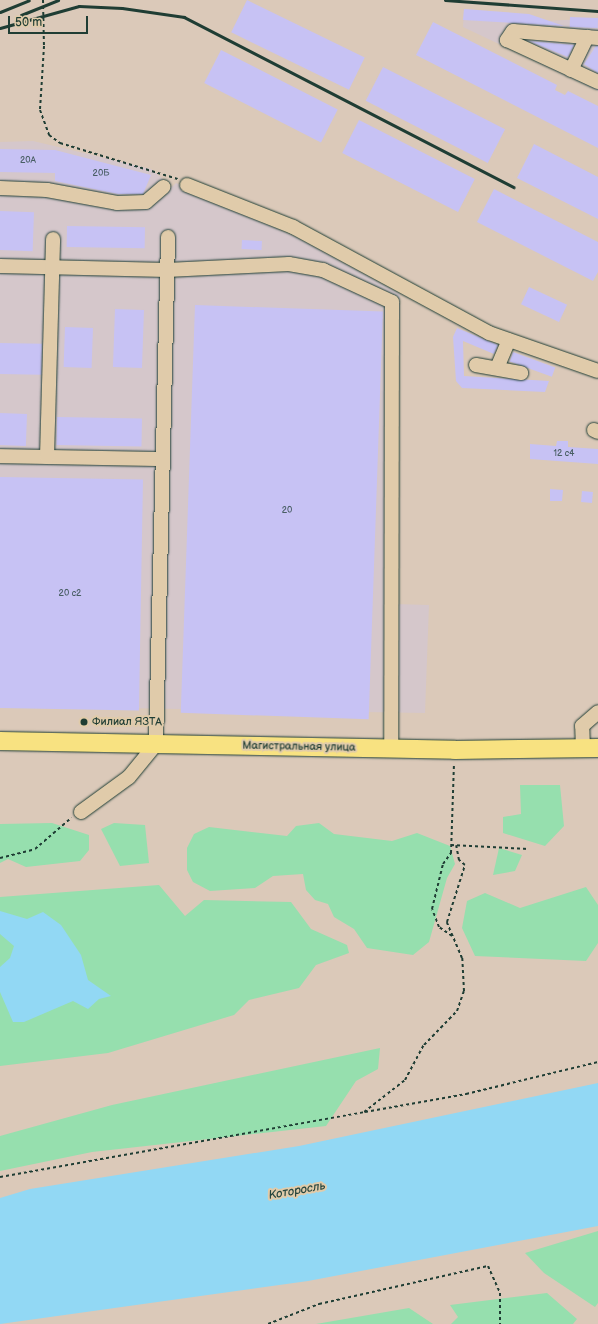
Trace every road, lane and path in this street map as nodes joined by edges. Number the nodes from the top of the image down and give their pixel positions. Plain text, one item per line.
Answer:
1 (43, 0) edge
2 (592, 38) edge
3 (570, 70) junction
4 (598, 82) edge
5 (187, 185) joint
6 (163, 187) dead end
7 (0, 188) edge
8 (168, 237) dead end
9 (53, 239) dead end
10 (0, 266) edge
11 (52, 267) junction
12 (167, 270) junction
13 (509, 340) junction
14 (476, 365) dead end
15 (497, 368) junction
16 (598, 371) edge
17 (521, 373) dead end
18 (0, 456) edge
19 (47, 457) junction
20 (162, 459) junction
21 (598, 712) edge
22 (0, 741) edge
23 (156, 744) junction
24 (590, 748) edge
25 (391, 749) junction
26 (455, 750) junction
27 (81, 812) joint
28 (451, 845) junction
29 (456, 845) junction
30 (529, 849) dead end
31 (0, 858) edge
32 (453, 937) junction
33 (598, 1062) edge
34 (364, 1112) junction
35 (0, 1177) edge
36 (268, 1324) edge
37 (500, 1324) edge

1 - 5 path, bridge
2 - 3 lane
2 - 3 lane
3 - 4 lane
5 - 13 lane
6 - 7 lane
8 - 12 lane
9 - 11 lane
10 - 11 lane
11 - 12 lane
11 - 19 lane
12 - 20 lane
12 - 25 lane
13 - 15 lane
13 - 16 lane
14 - 15 lane
15 - 17 lane
18 - 19 lane
19 - 20 lane
20 - 23 lane
21 - 24 lane
22 - 23 main road, Магистральная улица
23 - 25 main road, Магистральная улица
23 - 27 lane
24 - 26 main road, Магистральная улица
25 - 26 main road, Магистральная улица
26 - 28 path
27 - 31 path
28 - 29 path
28 - 32 path
29 - 30 path
29 - 32 path
32 - 34 path
33 - 34 path
34 - 35 path
36 - 37 path

